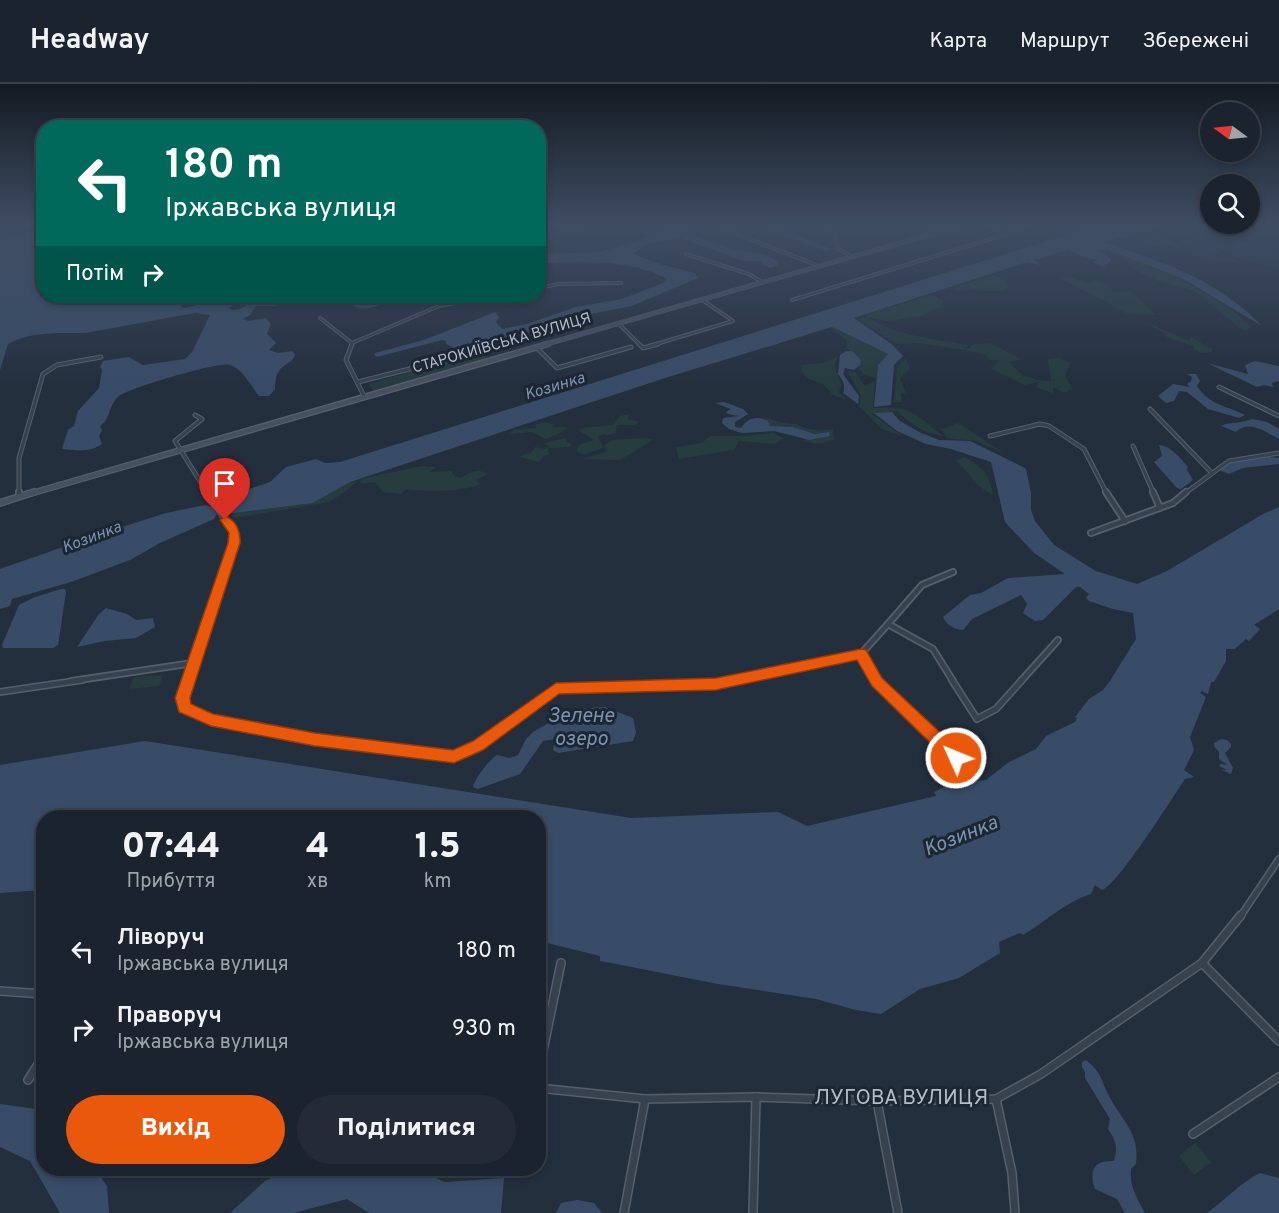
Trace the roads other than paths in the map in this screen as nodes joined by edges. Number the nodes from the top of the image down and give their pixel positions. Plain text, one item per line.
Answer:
1 (757, 279) edge
2 (774, 279) edge
3 (862, 279) edge
4 (762, 282) junction
5 (621, 283) dead end
6 (546, 287) edge
7 (701, 299) junction
8 (792, 300) dead end
9 (456, 303) edge
10 (320, 318) dead end
11 (618, 323) junction
12 (352, 343) junction
13 (536, 347) junction
14 (632, 347) dead end
15 (101, 357) dead end
16 (449, 359) dead end
17 (358, 382) junction
18 (1219, 387) dead end
19 (364, 396) junction
20 (1150, 409) dead end
21 (195, 416) dead end
22 (1279, 416) edge
23 (990, 436) dead end
24 (1132, 446) dead end
25 (178, 449) junction
26 (1279, 453) edge
27 (1211, 471) junction
28 (19, 496) junction
29 (0, 503) edge
30 (1160, 508) junction
31 (1125, 520) junction
32 (1091, 533) dead end
33 (953, 572) dead end
34 (888, 624) junction
35 (1058, 640) dead end
36 (861, 654) junction
37 (193, 663) junction
38 (0, 692) edge
39 (956, 758) dead end
40 (1279, 859) edge
41 (561, 963) dead end
42 (1202, 963) junction
43 (0, 991) edge
44 (36, 993) edge
45 (546, 1036) edge
46 (1279, 1041) edge
47 (36, 1068) edge
48 (1279, 1077) edge
49 (28, 1080) dead end
50 (546, 1089) edge
51 (756, 1096) junction
52 (645, 1099) junction
53 (996, 1099) junction
54 (877, 1101) junction
55 (1192, 1134) dead end
56 (624, 1213) edge
57 (753, 1213) edge
58 (898, 1213) edge
59 (1015, 1213) edge

1 - 4 street
2 - 4 street, СТАРОКИЇВСЬКА ВУЛИЦЯ
3 - 8 street
4 - 7 street, СТАРОКИЇВСЬКА ВУЛИЦЯ
5 - 6 street, СТАРОКИЇВСЬКА ВУЛИЦЯ
7 - 11 street, СТАРОКИЇВСЬКА ВУЛИЦЯ
7 - 11 street
9 - 12 street
10 - 12 street
11 - 13 street, СТАРОКИЇВСЬКА ВУЛИЦЯ
12 - 17 street
13 - 14 street
13 - 19 street, СТАРОКИЇВСЬКА ВУЛИЦЯ
15 - 28 street
16 - 17 street, СТАРОКИЇВСЬКА ВУЛИЦЯ
17 - 19 street
18 - 22 street
19 - 25 street, СТАРОКИЇВСЬКА ВУЛИЦЯ
20 - 27 street
21 - 25 street
23 - 31 street
24 - 30 street
25 - 28 street, СТАРОКИЇВСЬКА ВУЛИЦЯ
25 - 37 street
26 - 27 street
27 - 30 street
28 - 29 street, СТАРОКИЇВСЬКА ВУЛИЦЯ
30 - 31 street
31 - 32 street
33 - 34 street
34 - 35 street
34 - 36 street
36 - 37 street
36 - 39 street
37 - 38 street
40 - 42 street, ЛУГОВА ВУЛИЦЯ
41 - 45 street
42 - 46 street
42 - 53 street, ЛУГОВА ВУЛИЦЯ
43 - 44 street
47 - 49 street
48 - 55 street
50 - 52 street, ЛУГОВА ВУЛИЦЯ
51 - 52 street, ЛУГОВА ВУЛИЦЯ
51 - 54 street, ЛУГОВА ВУЛИЦЯ
51 - 57 street
52 - 56 street
53 - 54 street, ЛУГОВА ВУЛИЦЯ
53 - 59 street
54 - 58 street

